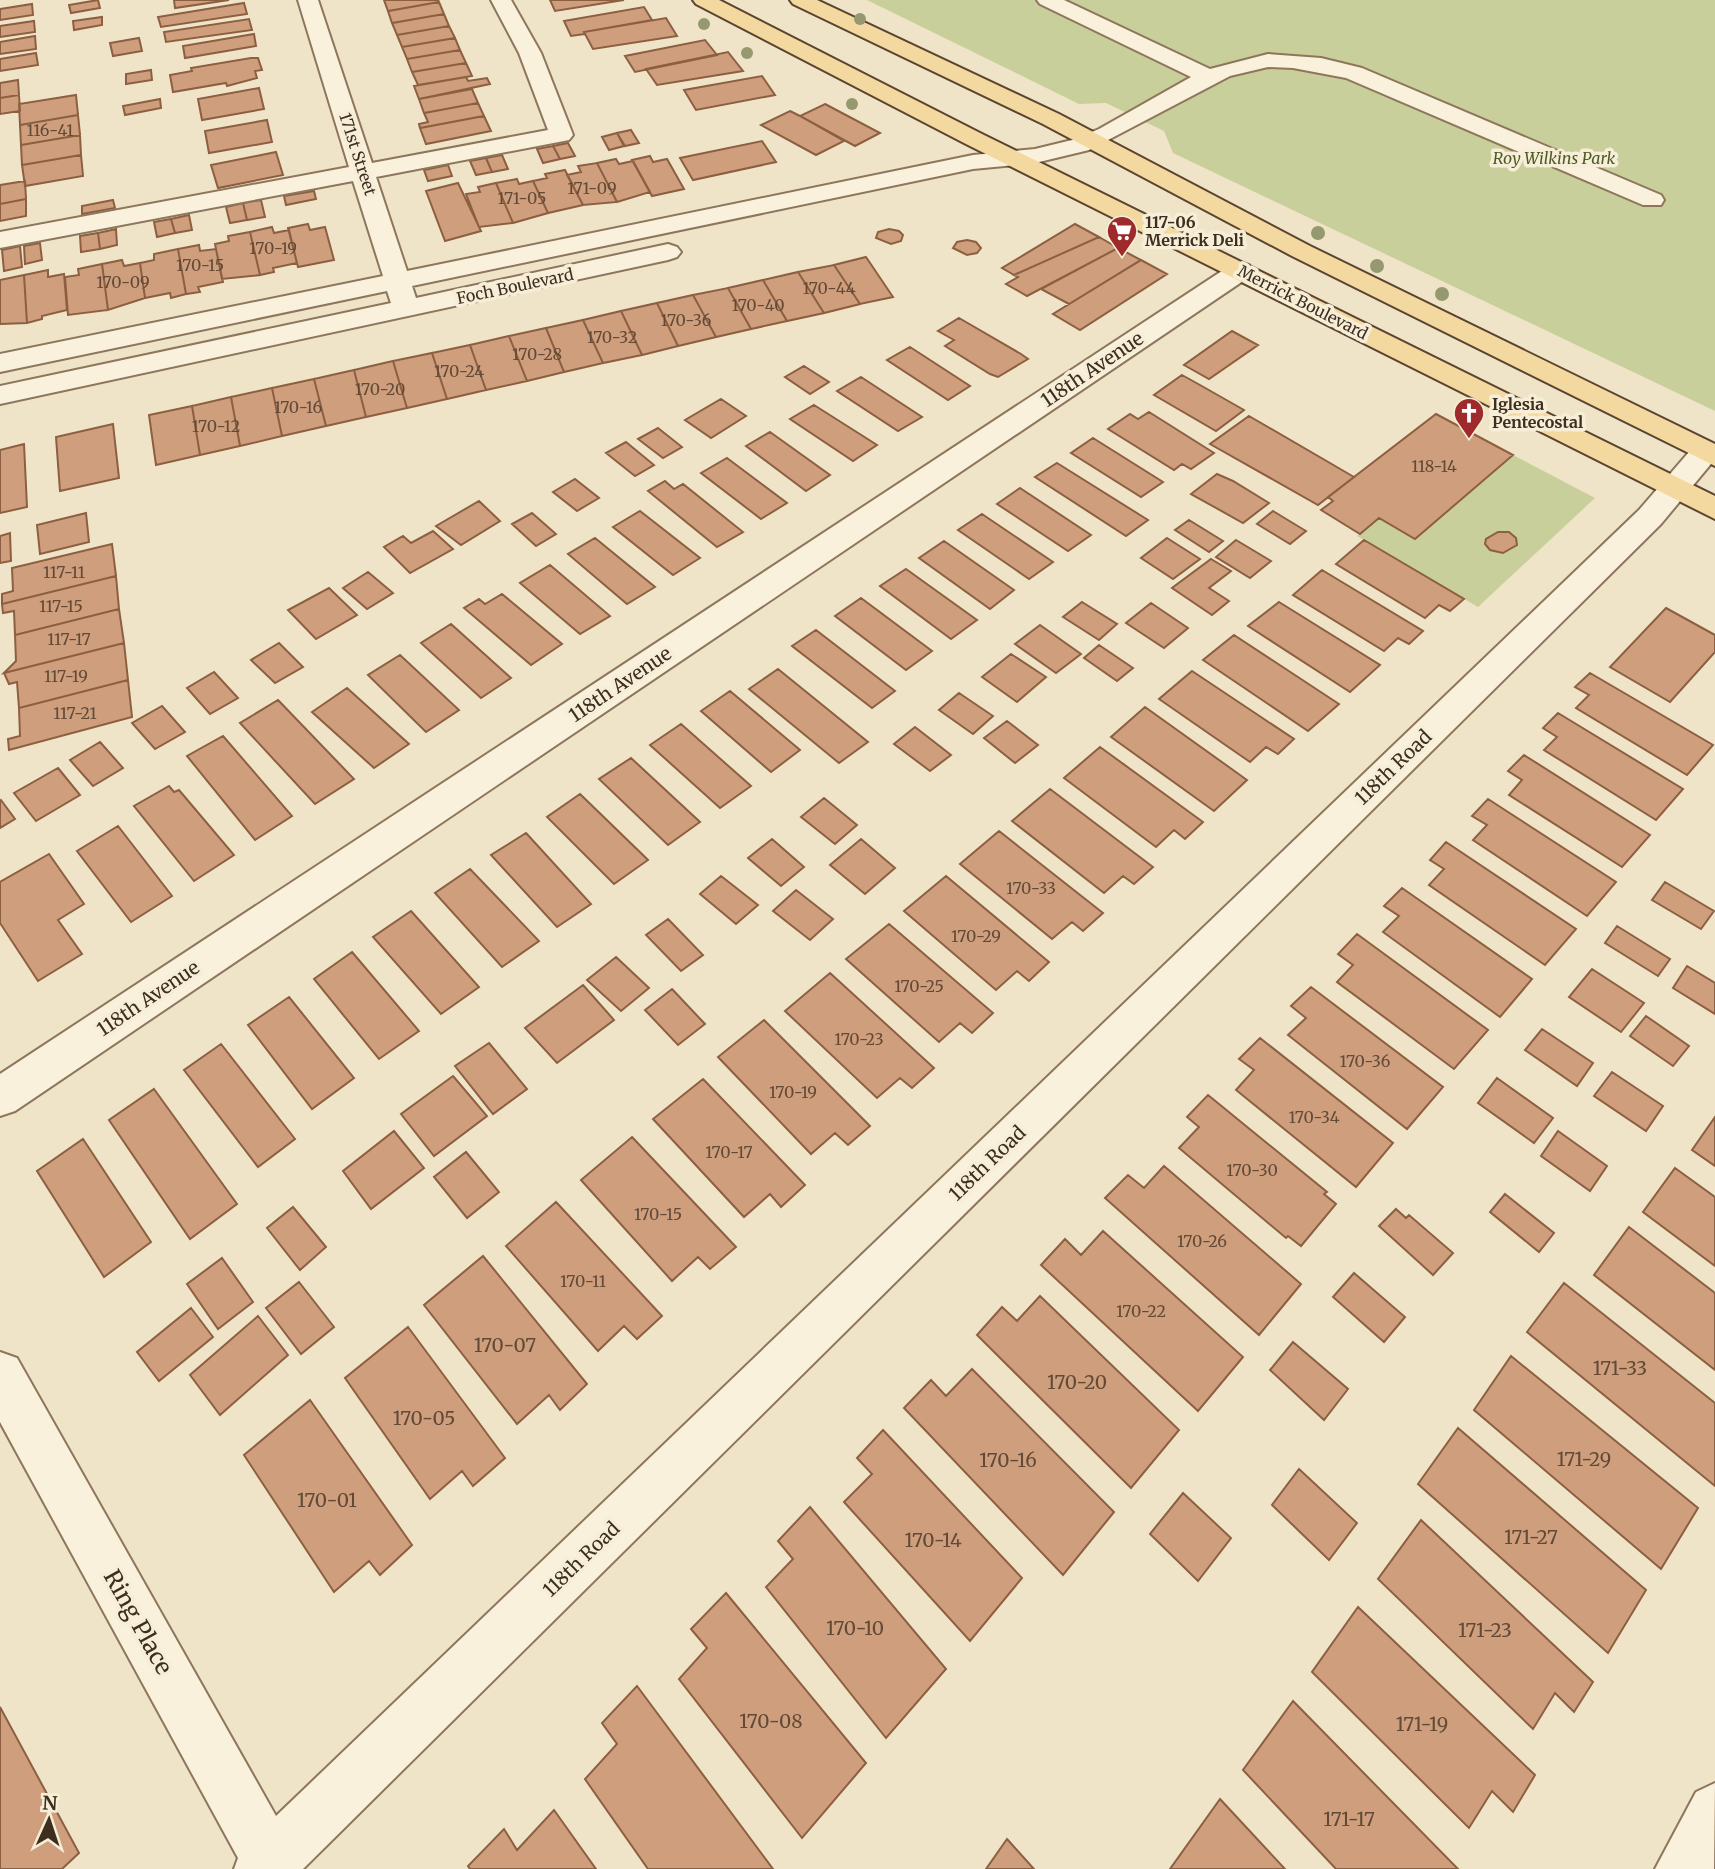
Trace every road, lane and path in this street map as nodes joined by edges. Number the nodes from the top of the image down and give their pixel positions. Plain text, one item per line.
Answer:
1 (308, 0) edge
2 (500, 0) edge
3 (703, 0) edge
4 (800, 0) edge
5 (1047, 0) edge
6 (1207, 76) junction
7 (1094, 141) junction
8 (1019, 159) junction
9 (364, 173) junction
10 (1652, 200) dead end
11 (802, 223) dead end
12 (0, 240) edge
13 (693, 247) dead end
14 (1241, 271) junction
15 (399, 281) junction
16 (407, 309) junction
17 (0, 363) edge
18 (0, 395) edge
19 (1710, 454) edge
20 (1676, 489) junction
21 (1715, 509) edge
22 (0, 1097) edge
23 (0, 1375) edge
24 (1715, 1811) edge
25 (269, 1866) edge
26 (1683, 1869) edge

1 - 9 street, 171st Street
2 - 9 street
3 - 8 main road, Merrick Boulevard
4 - 7 main road
5 - 6 street
6 - 7 street, Foch Boulevard
6 - 10 street, Foch Boulevard
7 - 8 street, Foch Boulevard
7 - 19 main road
8 - 11 street, Foch Boulevard
8 - 14 main road, Merrick Boulevard
8 - 15 street, Foch Boulevard
9 - 12 street
9 - 15 street, 171st Street
13 - 16 street, Foch Boulevard
14 - 20 main road, Merrick Boulevard
14 - 22 street, 118th Avenue
15 - 16 street, 171st Street
15 - 17 street, Foch Boulevard
16 - 18 street, Foch Boulevard
19 - 20 street, 118th Road
20 - 21 main road, Merrick Boulevard
20 - 25 street, 118th Road
23 - 25 street, Ring Place
24 - 26 street

